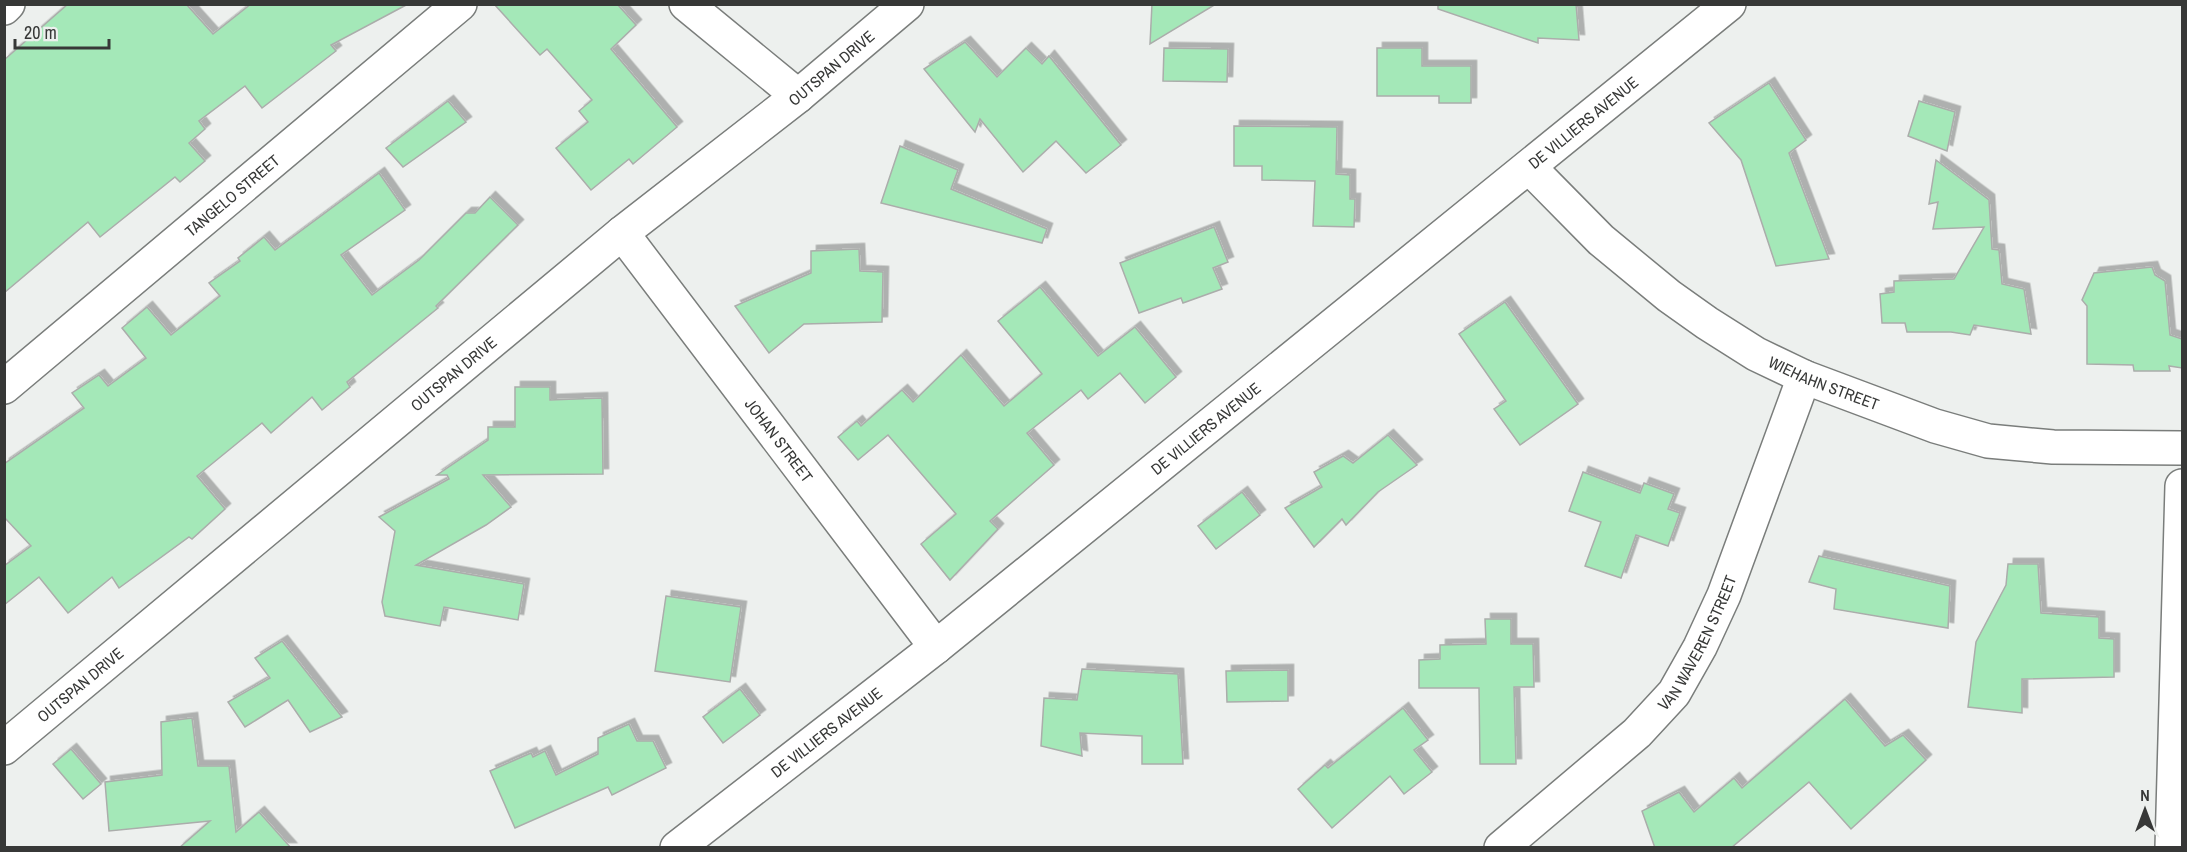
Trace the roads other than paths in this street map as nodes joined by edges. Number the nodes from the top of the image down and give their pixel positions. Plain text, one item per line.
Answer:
1 (8, 4) edge
2 (460, 4) edge
3 (686, 4) edge
4 (907, 4) edge
5 (1729, 4) edge
6 (4, 8) edge
7 (798, 96) junction
8 (1529, 167) junction
9 (622, 233) junction
10 (1804, 377) junction
11 (4, 387) edge
12 (2182, 448) edge
13 (2182, 486) edge
14 (936, 647) junction
15 (4, 748) edge
16 (677, 848) edge
17 (1501, 848) edge
18 (2172, 848) edge

1 - 6 street
2 - 11 street, TANGELO STREET
3 - 7 street
4 - 7 street, OUTSPAN DRIVE
5 - 8 street, DE VILLIERS AVENUE
7 - 9 street, OUTSPAN DRIVE
8 - 10 street, WIEHAHN STREET
8 - 14 street, DE VILLIERS AVENUE
9 - 14 street, JOHAN STREET
9 - 15 street, OUTSPAN DRIVE
10 - 12 street, WIEHAHN STREET
10 - 17 street, VAN WAVEREN STREET
13 - 18 street
14 - 16 street, DE VILLIERS AVENUE

